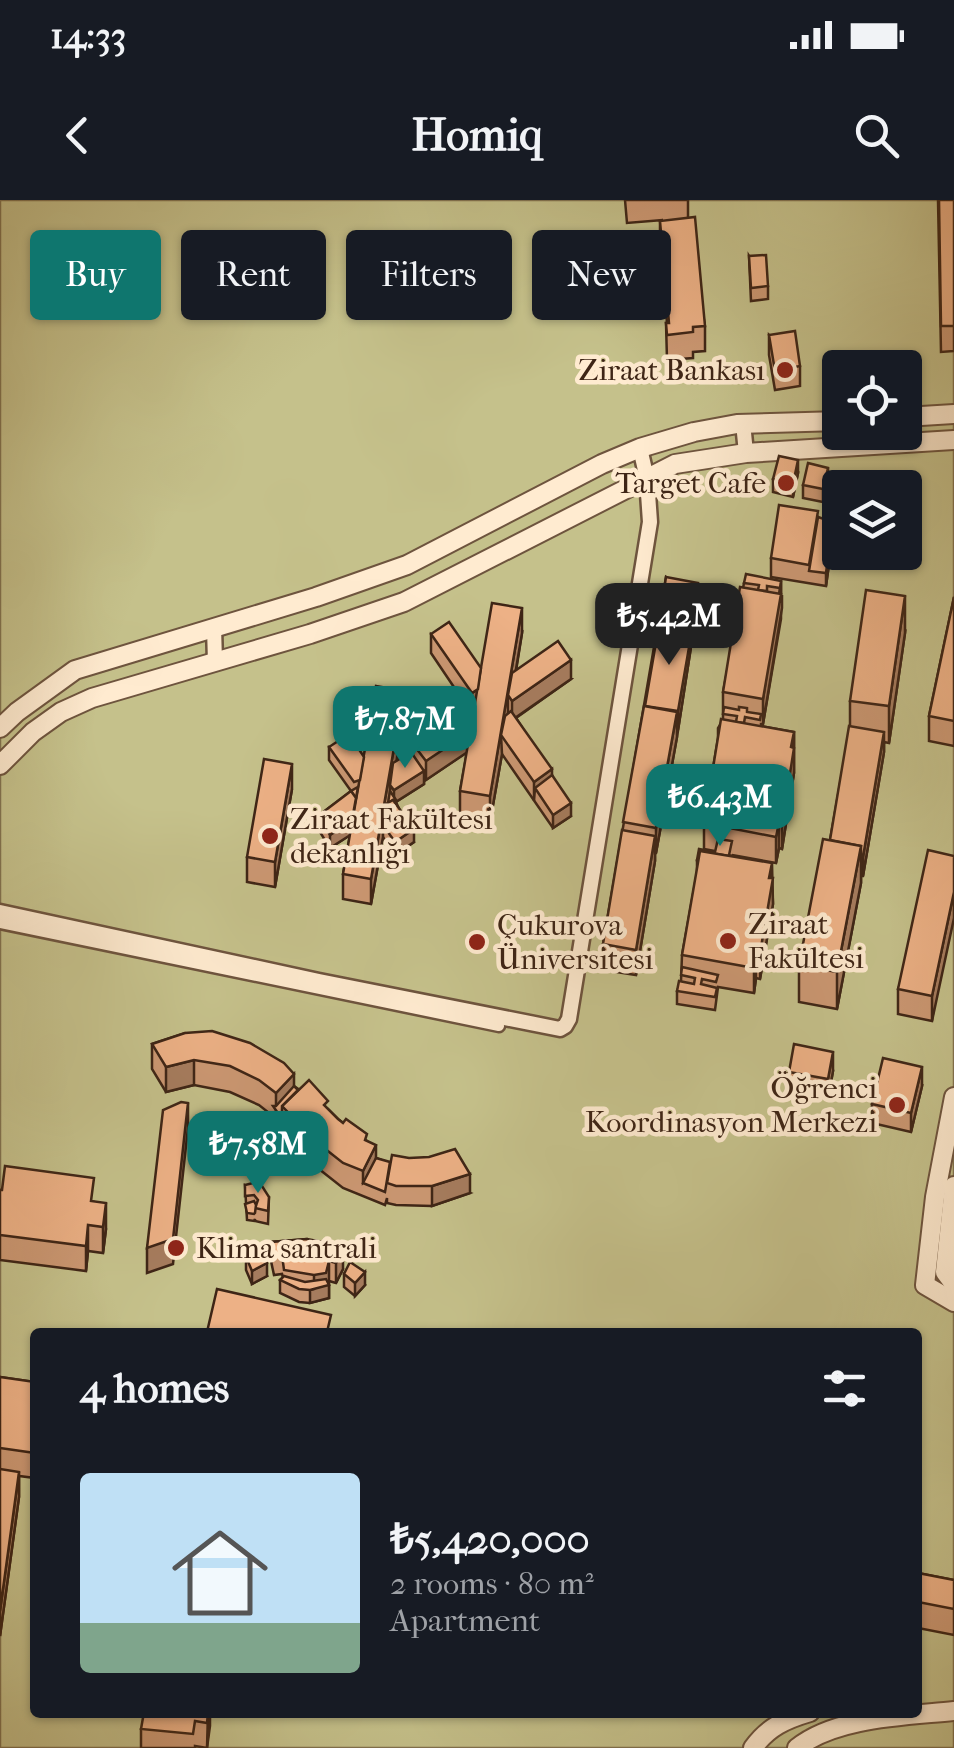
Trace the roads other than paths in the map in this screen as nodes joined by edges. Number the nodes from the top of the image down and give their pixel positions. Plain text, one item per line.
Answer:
1 (954, 414) edge
2 (922, 416) edge
3 (822, 422) edge
4 (743, 424) junction
5 (954, 440) edge
6 (640, 448) junction
7 (746, 453) junction
8 (647, 479) junction
9 (214, 627) junction
10 (215, 662) junction
11 (0, 728) edge
12 (0, 765) edge
13 (0, 912) edge
14 (0, 923) edge
15 (499, 1026) dead end
16 (954, 1098) edge
17 (954, 1186) edge
18 (954, 1284) edge
19 (954, 1302) edge
20 (954, 1711) edge
21 (922, 1714) edge
22 (791, 1718) edge
23 (836, 1718) edge
24 (888, 1718) edge
25 (854, 1725) junction
26 (753, 1748) edge
27 (797, 1748) edge

1 - 2 street
3 - 4 street
4 - 6 street
4 - 7 street
5 - 7 street
6 - 8 street
6 - 9 street
7 - 8 street
8 - 10 street
8 - 13 street
9 - 10 street
9 - 11 street
10 - 12 street
14 - 15 street
16 - 19 street
17 - 18 street
20 - 21 street
22 - 26 street
23 - 25 street
24 - 25 street
25 - 27 street

